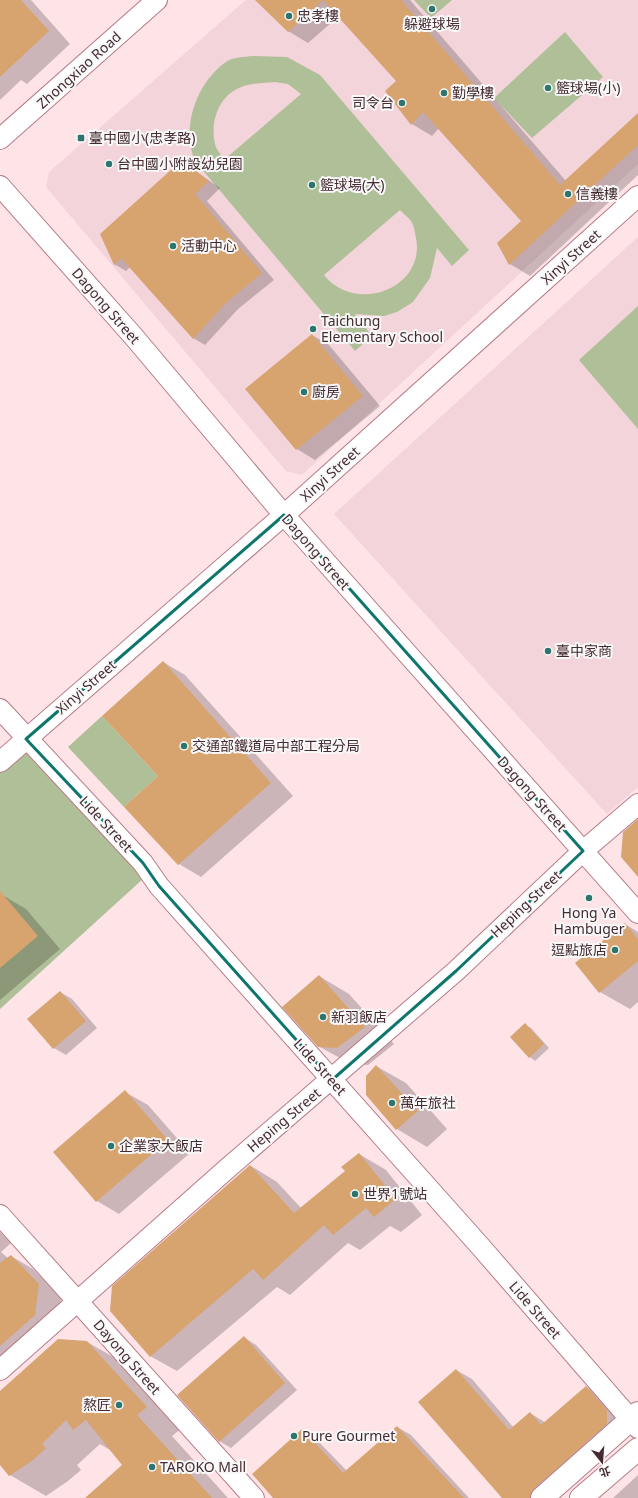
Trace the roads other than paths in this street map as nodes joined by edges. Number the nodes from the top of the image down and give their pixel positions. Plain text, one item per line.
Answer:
1 (157, 0) edge
2 (0, 139) edge
3 (0, 186) edge
4 (638, 196) edge
5 (284, 515) junction
6 (0, 709) edge
7 (26, 739) junction
8 (0, 762) edge
9 (638, 804) edge
10 (583, 851) junction
11 (638, 913) edge
12 (332, 1080) junction
13 (0, 1215) edge
14 (78, 1301) junction
15 (0, 1370) edge
16 (635, 1420) edge
17 (638, 1449) edge
18 (254, 1498) edge
19 (542, 1498) edge
20 (581, 1498) edge

1 - 2 street, Zhongxiao Road
3 - 5 street, Dagong Street
4 - 5 street, Xinyi Street
5 - 7 street, Xinyi Street
5 - 10 street, Dagong Street
6 - 7 street, Lide Street
7 - 8 street, Xinyi Street
7 - 12 street, Lide Street
9 - 10 street, Heping Street
10 - 11 street, Dagong Street
10 - 12 street, Heping Street
12 - 14 street, Heping Street
12 - 16 street, Lide Street
13 - 14 street, Dayong Street
14 - 15 street, Heping Street
14 - 18 street, Dayong Street
16 - 19 main road
17 - 20 main road

